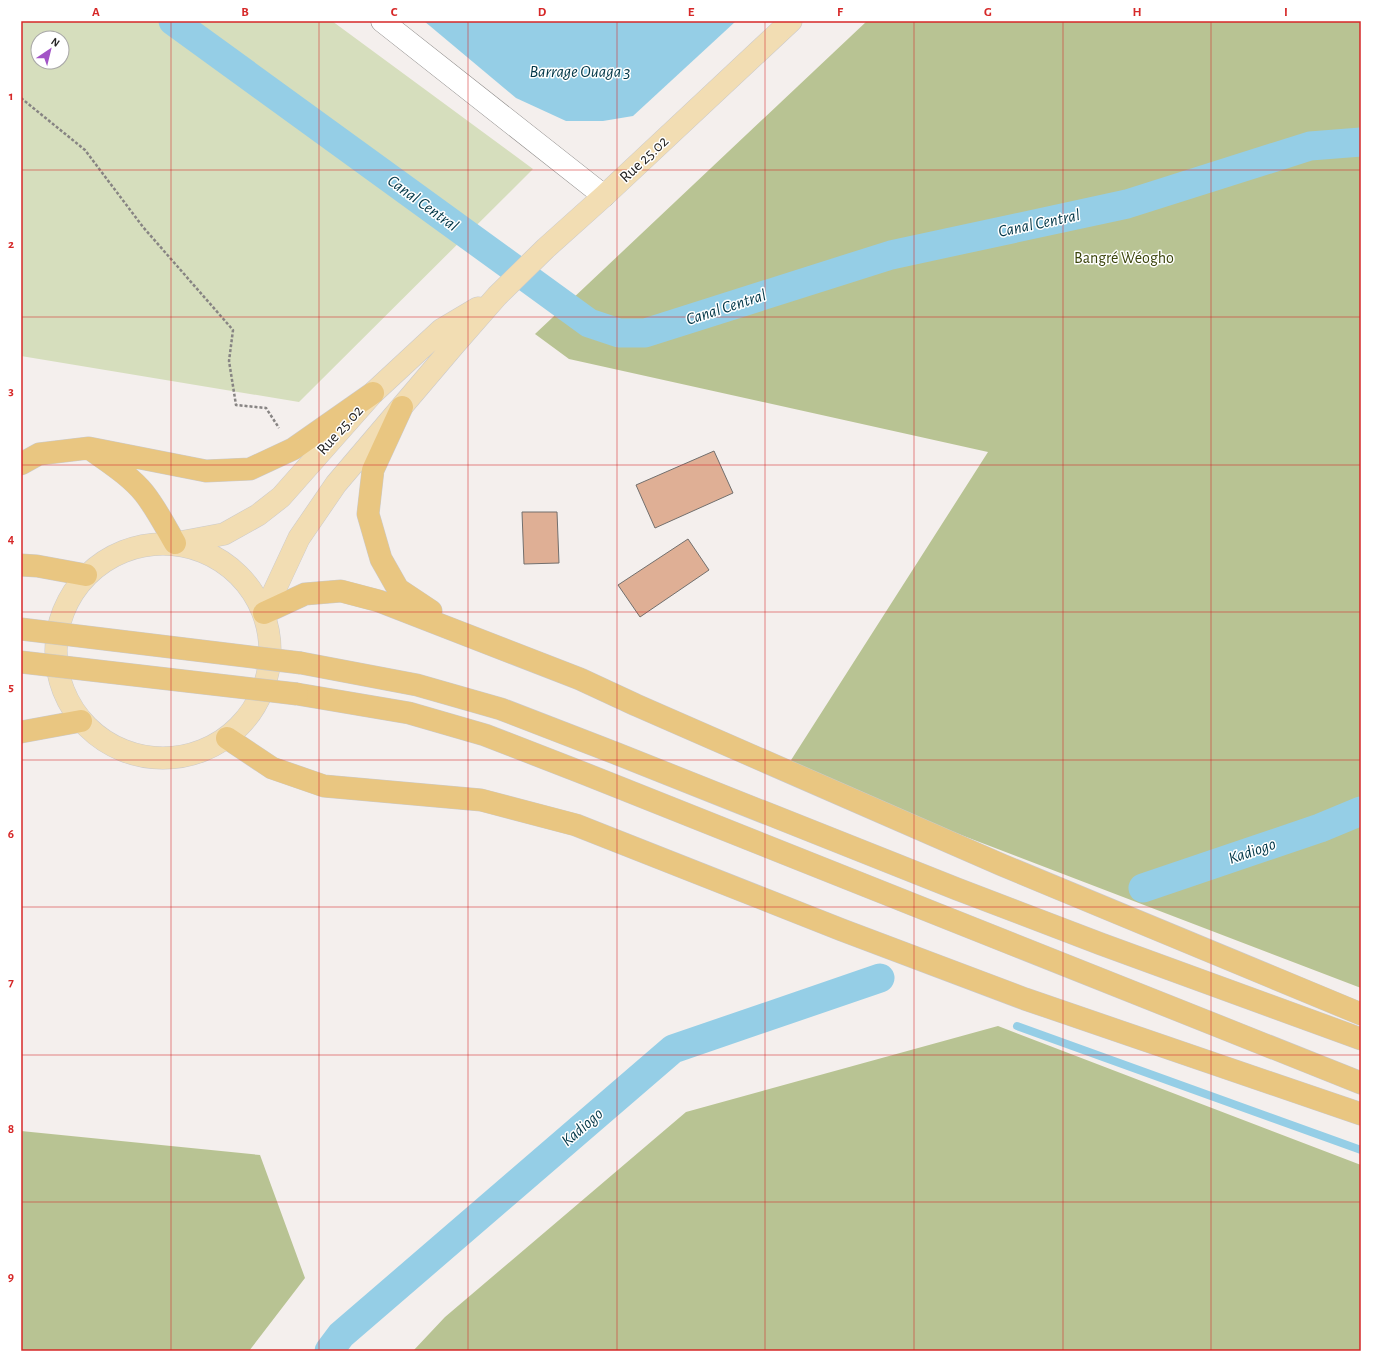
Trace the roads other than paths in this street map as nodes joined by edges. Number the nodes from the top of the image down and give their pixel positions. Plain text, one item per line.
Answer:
1 (382, 21) edge
2 (791, 21) edge
3 (604, 196) junction
4 (497, 296) junction
5 (373, 393) junction
6 (402, 407) junction
7 (89, 448) junction
8 (21, 464) edge
9 (174, 543) junction
10 (21, 565) edge
11 (86, 575) junction
12 (264, 613) junction
13 (21, 629) edge
14 (485, 643) junction
15 (21, 662) edge
16 (81, 721) junction
17 (21, 732) edge
18 (226, 738) junction
19 (1361, 1014) edge
20 (1361, 1039) edge
21 (1361, 1083) edge
22 (1361, 1114) edge

1 - 3 street
2 - 3 main road, Rue 25.02
3 - 4 main road, Rue 25.02
4 - 5 main road, Rue 25.02
4 - 6 main road, Rue 25.02
5 - 7 highway
5 - 9 main road, Rue 25.02
6 - 12 main road, Rue 25.02
6 - 14 highway
7 - 8 highway
7 - 9 highway
9 - 11 main road
9 - 12 main road
10 - 11 highway
11 - 16 main road
12 - 14 highway
12 - 18 main road
13 - 20 highway, bridge
14 - 19 highway
15 - 21 highway, bridge
16 - 17 highway
16 - 18 main road
18 - 22 highway

